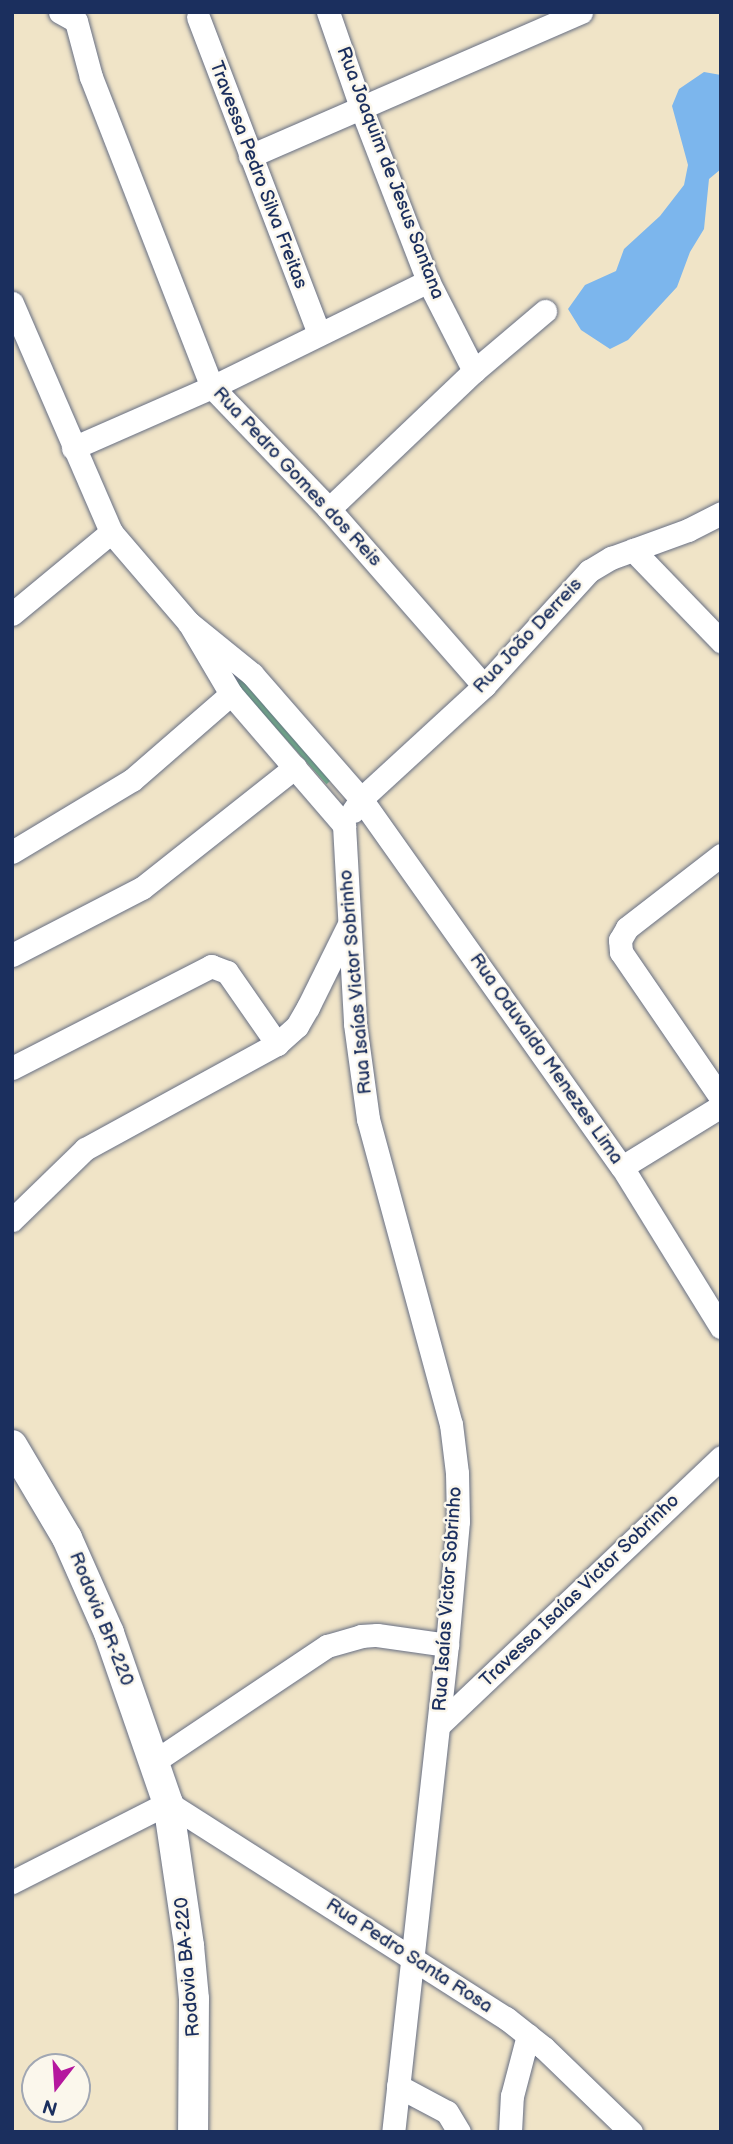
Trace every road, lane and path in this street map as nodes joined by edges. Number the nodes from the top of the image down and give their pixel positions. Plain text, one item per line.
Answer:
1 (328, 12) edge
2 (581, 12) edge
3 (74, 15) edge
4 (198, 17) dead end
5 (362, 110) junction
6 (250, 156) junction
7 (428, 281) junction
8 (12, 303) edge
9 (545, 311) dead end
10 (318, 334) junction
11 (474, 370) junction
12 (212, 387) junction
13 (73, 448) junction
14 (329, 509) junction
15 (721, 513) edge
16 (111, 532) junction
17 (634, 550) junction
18 (12, 614) edge
19 (189, 623) junction
20 (721, 641) edge
21 (484, 686) junction
22 (231, 694) junction
23 (295, 767) junction
24 (361, 799) junction
25 (344, 825) junction
26 (12, 852) edge
27 (721, 855) edge
28 (349, 923) junction
29 (12, 955) edge
30 (277, 1045) junction
31 (12, 1068) edge
32 (721, 1098) edge
33 (721, 1106) edge
34 (622, 1167) junction
35 (13, 1216) edge
36 (721, 1327) edge
37 (12, 1445) edge
38 (721, 1457) edge
39 (447, 1645) junction
40 (439, 1725) junction
41 (155, 1761) junction
42 (168, 1803) junction
43 (12, 1881) edge
44 (412, 1958) junction
45 (528, 2035) junction
46 (398, 2086) junction
47 (193, 2132) edge
48 (393, 2132) edge
49 (459, 2132) edge
50 (510, 2132) edge
51 (631, 2132) edge

1 - 5 street, Rua Joaquim de Jesus Santana
2 - 5 street
3 - 12 street, Rua Pedro Gomes dos Reis
4 - 6 street, Travessa Pedro Silva Freitas
5 - 6 street
5 - 7 street, Rua Joaquim de Jesus Santana
6 - 10 street, Travessa Pedro Silva Freitas
7 - 10 street
7 - 11 street, Rua Joaquim de Jesus Santana
8 - 13 street
9 - 11 street
10 - 12 street
11 - 14 street
12 - 13 street
12 - 14 street, Rua Pedro Gomes dos Reis
13 - 16 street
14 - 21 street, Rua Pedro Gomes dos Reis
15 - 17 street, Rua João Derreis
16 - 18 street
16 - 19 street
17 - 20 street
17 - 21 street, Rua João Derreis
19 - 22 street
19 - 24 street, Rua Oduvaldo Menezes Lima
21 - 24 street, Rua João Derreis
22 - 23 street
22 - 26 street
23 - 25 street
23 - 29 street
24 - 25 street, Rua João Derreis
24 - 34 street, Rua Oduvaldo Menezes Lima
25 - 28 street, Rua Isaías Victor Sobrinho
27 - 32 street
28 - 30 street
28 - 39 street, Rua Isaías Victor Sobrinho
30 - 31 street
30 - 35 street
33 - 34 street
34 - 36 street, Rua Oduvaldo Menezes Lima
37 - 41 main road, Rodovia BR-220
38 - 40 street, Travessa Isaías Victor Sobrinho
39 - 40 street, Rua Isaías Victor Sobrinho
39 - 41 street
40 - 44 street, Rua Isaías Victor Sobrinho
41 - 42 main road, Rodovia BR-220
42 - 43 street
42 - 44 street, Rua Pedro Santa Rosa
42 - 47 main road, Rodovia BA-220
44 - 45 street, Rua Pedro Santa Rosa
44 - 46 street, Rua Isaías Victor Sobrinho
45 - 50 street
45 - 51 street, Rua Pedro Santa Rosa
46 - 48 street, Rua Isaías Victor Sobrinho
46 - 49 street

